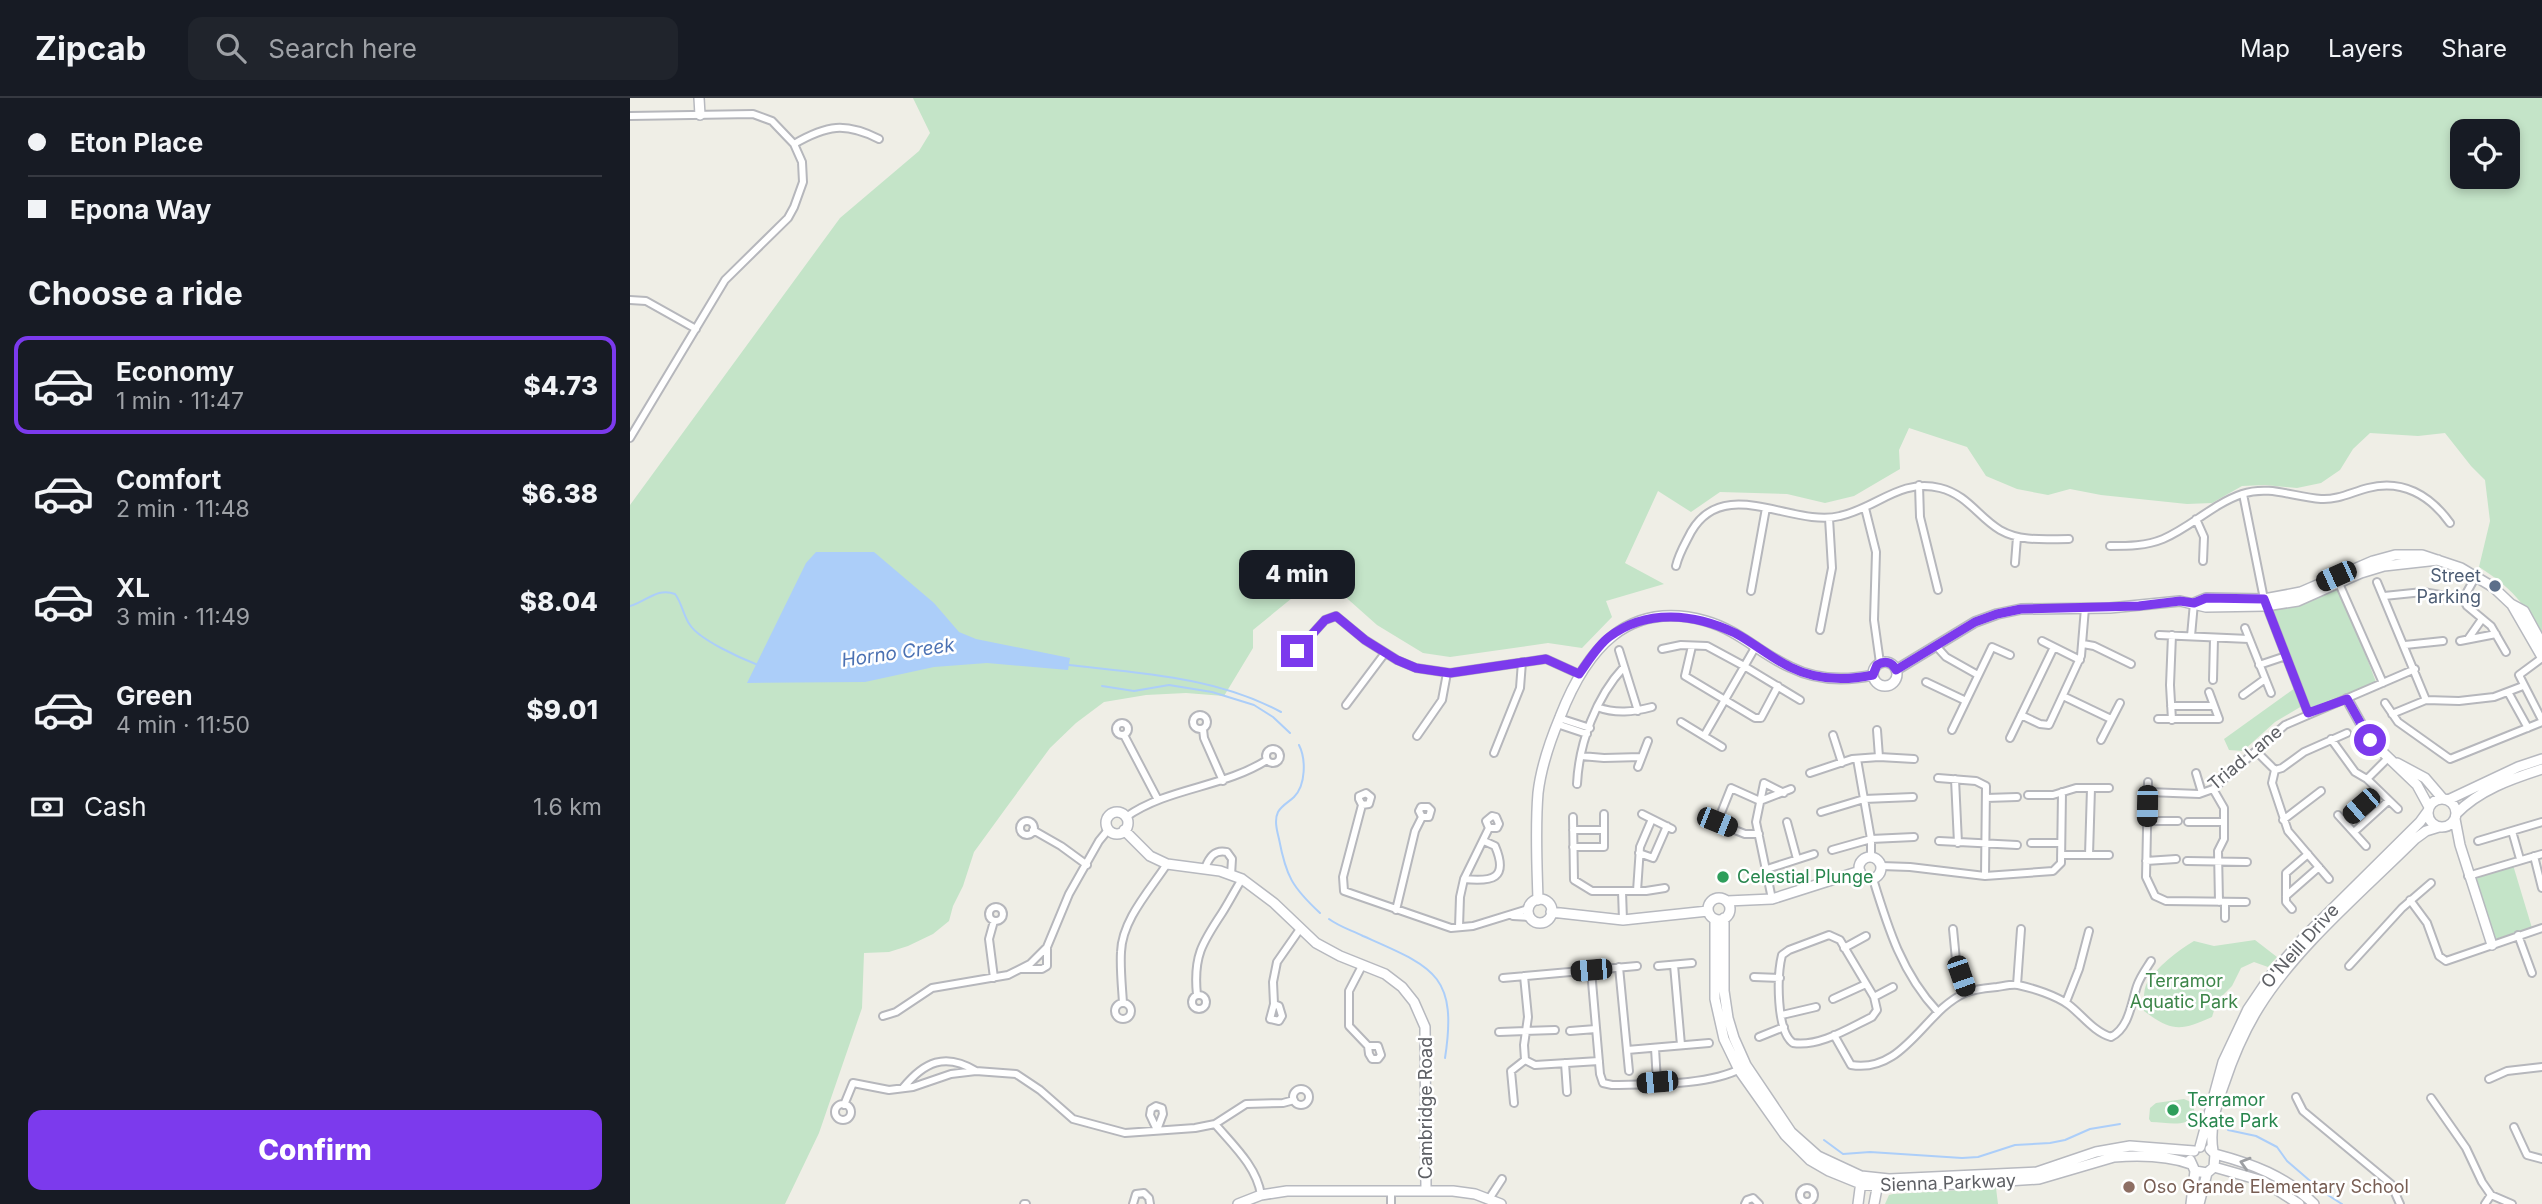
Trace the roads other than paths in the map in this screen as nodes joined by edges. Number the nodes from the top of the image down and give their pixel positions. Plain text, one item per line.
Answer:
1 (699, 98) edge
2 (700, 115) junction
3 (630, 116) edge
4 (879, 139) dead end
5 (794, 144) junction
6 (630, 300) edge
7 (695, 329) junction
8 (630, 438) edge
9 (1919, 485) junction
10 (2243, 494) junction
11 (1766, 508) junction
12 (1865, 508) junction
13 (1829, 518) junction
14 (2196, 519) junction
15 (2449, 523) dead end
16 (2017, 537) junction
17 (2069, 539) dead end
18 (2110, 546) dead end
19 (2203, 561) dead end
20 (2015, 563) dead end
21 (1676, 566) dead end
22 (2476, 576) junction
23 (2337, 579) junction
24 (2377, 582) dead end
25 (1938, 590) dead end
26 (1751, 591) dead end
27 (2384, 596) junction
28 (2463, 599) junction
29 (2194, 603) junction
30 (2265, 603) junction
31 (2511, 604) junction
32 (2085, 608) junction
33 (2482, 619) junction
34 (2245, 628) dead end
35 (1820, 630) dead end
36 (2496, 634) junction
37 (2159, 635) dead end
38 (2172, 635) junction
39 (2191, 636) junction
40 (2214, 638) junction
41 (2249, 639) junction
42 (2042, 641) dead end
43 (2443, 641) dead end
44 (2542, 644) edge
45 (2083, 645) junction
46 (2405, 645) junction
47 (1692, 646) junction
48 (1756, 646) junction
49 (1937, 646) junction
50 (2054, 647) junction
51 (1662, 649) dead end
52 (1619, 650) dead end
53 (1297, 651) dead end
54 (2506, 652) dead end
55 (1385, 653) junction
56 (2010, 655) dead end
57 (2286, 656) junction
58 (2542, 657) edge
59 (2080, 660) junction
60 (1522, 662) junction
61 (1880, 663) junction
62 (2132, 664) dead end
63 (2259, 665) junction
64 (1744, 666) junction
65 (1624, 667) junction
66 (2415, 669) junction
67 (1896, 670) junction
68 (1447, 673) junction
69 (1579, 674) junction
70 (1873, 675) junction
71 (1978, 675) junction
72 (2265, 679) junction
73 (2213, 680) dead end
74 (1926, 682) dead end
75 (2383, 683) junction
76 (1778, 686) junction
77 (2523, 686) junction
78 (2209, 692) dead end
79 (2508, 692) junction
80 (2271, 693) dead end
81 (2243, 695) dead end
82 (2063, 696) junction
83 (2347, 699) junction
84 (1800, 700) dead end
85 (2427, 700) junction
86 (1725, 701) junction
87 (1966, 701) junction
88 (2120, 703) dead end
89 (2385, 703) dead end
90 (1346, 705) dead end
91 (2171, 706) junction
92 (2214, 706) junction
93 (1597, 707) junction
94 (1652, 707) dead end
95 (1638, 711) junction
96 (2308, 713) junction
97 (2021, 715) junction
98 (2392, 715) junction
99 (2111, 719) junction
100 (2158, 719) dead end
101 (2172, 720) junction
102 (1558, 721) junction
103 (2542, 721) edge
104 (1681, 722) dead end
105 (2528, 727) junction
106 (1203, 729) dead end
107 (1877, 730) dead end
108 (1952, 730) dead end
109 (1588, 731) junction
110 (2347, 733) dead end
111 (1124, 735) dead end
112 (1833, 735) dead end
113 (1417, 736) dead end
114 (1704, 736) junction
115 (2010, 738) dead end
116 (2331, 739) junction
117 (2101, 740) dead end
118 (1648, 741) dead end
119 (1722, 747) dead end
120 (2256, 751) junction
121 (1494, 753) dead end
122 (1581, 756) junction
123 (1641, 757) junction
124 (1880, 757) junction
125 (1857, 759) junction
126 (1914, 759) dead end
127 (2390, 759) junction
128 (2542, 759) edge
129 (1267, 760) dead end
130 (1842, 763) junction
131 (1638, 767) dead end
132 (2275, 769) junction
133 (2542, 769) edge
134 (1810, 773) dead end
135 (2196, 773) dead end
136 (1938, 778) dead end
137 (1955, 779) junction
138 (2367, 779) junction
139 (1223, 781) junction
140 (2148, 782) dead end
141 (1577, 784) dead end
142 (2091, 788) junction
143 (2109, 788) dead end
144 (1791, 789) dead end
145 (2213, 789) junction
146 (2321, 791) dead end
147 (2378, 791) junction
148 (2062, 792) junction
149 (2148, 792) junction
150 (1783, 793) junction
151 (2202, 793) junction
152 (2028, 794) dead end
153 (1913, 797) dead end
154 (2017, 797) dead end
155 (1157, 798) junction
156 (1986, 798) junction
157 (1864, 799) junction
158 (1760, 800) junction
159 (2445, 800) junction
160 (2388, 801) junction
161 (1362, 805) dead end
162 (2398, 809) dead end
163 (2429, 809) junction
164 (1821, 812) dead end
165 (1604, 814) dead end
166 (1642, 814) dead end
167 (2338, 815) dead end
168 (2456, 816) junction
169 (1126, 817) junction
170 (1422, 817) dead end
171 (1573, 817) dead end
172 (1652, 819) junction
173 (2283, 820) junction
174 (2147, 821) junction
175 (2178, 821) dead end
176 (2344, 821) junction
177 (1787, 822) dead end
178 (2188, 822) dead end
179 (2224, 822) junction
180 (2542, 822) edge
181 (2443, 827) junction
182 (1489, 828) dead end
183 (1033, 830) dead end
184 (1108, 830) junction
185 (1573, 830) junction
186 (1604, 830) junction
187 (1124, 831) junction
188 (2512, 831) junction
189 (2354, 832) junction
190 (1759, 834) junction
191 (1914, 837) dead end
192 (1871, 839) junction
193 (1483, 841) junction
194 (1939, 841) dead end
195 (2478, 841) dead end
196 (1958, 843) junction
197 (2031, 843) dead end
198 (2061, 843) junction
199 (1985, 845) junction
200 (2017, 845) dead end
201 (2460, 845) junction
202 (2366, 846) dead end
203 (1573, 847) junction
204 (1832, 850) dead end
205 (1639, 853) junction
206 (1814, 854) dead end
207 (2308, 854) junction
208 (2542, 854) edge
209 (2089, 855) junction
210 (2109, 855) dead end
211 (2534, 856) junction
212 (1871, 858) junction
213 (1797, 859) junction
214 (2061, 859) junction
215 (2176, 859) dead end
216 (2519, 859) junction
217 (2146, 860) junction
218 (2187, 862) dead end
219 (2218, 862) junction
220 (2247, 862) dead end
221 (1167, 864) junction
222 (1087, 865) junction
223 (1881, 866) junction
224 (2319, 867) junction
225 (1205, 868) junction
226 (1767, 869) junction
227 (1860, 871) junction
228 (1231, 875) junction
229 (1985, 876) junction
230 (2469, 876) junction
231 (1242, 879) junction
232 (1464, 879) junction
233 (1873, 879) junction
234 (2329, 879) dead end
235 (2431, 883) dead end
236 (2542, 886) edge
237 (1665, 888) dead end
238 (1622, 891) junction
239 (1636, 891) junction
240 (2286, 896) junction
241 (1772, 899) junction
242 (1538, 900) junction
243 (1761, 900) junction
244 (1727, 901) junction
245 (2410, 901) junction
246 (2222, 902) junction
247 (2246, 902) dead end
248 (2292, 909) dead end
249 (1396, 910) junction
250 (1551, 912) junction
251 (1529, 913) junction
252 (1717, 913) junction
253 (2225, 918) dead end
254 (1623, 920) junction
255 (994, 921) dead end
256 (1459, 928) junction
257 (2542, 928) edge
258 (1300, 929) junction
259 (1953, 929) dead end
260 (2021, 929) dead end
261 (2089, 931) dead end
262 (1866, 936) dead end
263 (2518, 936) junction
264 (2491, 945) junction
265 (1047, 947) junction
266 (1844, 948) junction
267 (2151, 961) dead end
268 (1692, 963) dead end
269 (1674, 965) junction
270 (1362, 966) junction
271 (1637, 966) dead end
272 (1658, 966) dead end
273 (2349, 966) dead end
274 (1619, 967) junction
275 (1020, 969) junction
276 (1591, 970) junction
277 (2532, 973) dead end
278 (1524, 976) junction
279 (1754, 977) dead end
280 (994, 978) junction
281 (1503, 978) dead end
282 (1780, 978) junction
283 (1866, 984) junction
284 (2017, 985) junction
285 (1893, 986) dead end
286 (1967, 992) junction
287 (1197, 995) dead end
288 (1874, 997) junction
289 (1833, 999) dead end
290 (2066, 1002) junction
291 (1123, 1003) dead end
292 (1274, 1004) dead end
293 (1816, 1007) dead end
294 (1937, 1012) junction
295 (883, 1016) dead end
296 (1782, 1016) junction
297 (1784, 1027) junction
298 (1596, 1029) junction
299 (1555, 1030) dead end
300 (1527, 1031) junction
301 (1570, 1031) dead end
302 (1499, 1032) dead end
303 (1834, 1035) junction
304 (1759, 1037) dead end
305 (1709, 1043) dead end
306 (1681, 1045) junction
307 (1368, 1046) dead end
308 (1655, 1048) junction
309 (1627, 1050) junction
310 (1525, 1060) junction
311 (1599, 1061) junction
312 (1565, 1063) junction
313 (1743, 1067) junction
314 (2542, 1067) edge
315 (976, 1071) junction
316 (1629, 1071) dead end
317 (2489, 1079) dead end
318 (1657, 1082) junction
319 (902, 1088) junction
320 (1567, 1092) dead end
321 (2297, 1097) dead end
322 (2431, 1098) dead end
323 (1294, 1100) dead end
324 (1514, 1103) dead end
325 (844, 1105) dead end
326 (1215, 1124) junction
327 (2514, 1127) dead end
328 (2197, 1149) junction
329 (2214, 1153) junction
330 (2542, 1159) edge
331 (2193, 1168) junction
332 (2210, 1170) junction
333 (1502, 1179) dead end
334 (1861, 1180) junction
335 (1878, 1182) junction
336 (1391, 1191) junction
337 (1426, 1191) junction
338 (1261, 1195) junction
339 (2491, 1195) junction
340 (1489, 1199) junction
341 (1133, 1204) edge
342 (1150, 1204) edge
343 (1238, 1204) edge
344 (1391, 1204) edge
345 (1502, 1204) edge
346 (1745, 1204) edge
347 (1759, 1204) edge
348 (1858, 1204) edge
349 (1874, 1204) edge
350 (2191, 1204) edge
351 (2199, 1204) edge
352 (2300, 1204) edge
353 (2314, 1204) edge
354 (2400, 1204) edge
355 (2485, 1204) edge
356 (2512, 1204) edge

1 - 2 street
2 - 3 street
2 - 5 street
4 - 5 street
5 - 7 street
6 - 7 street
7 - 8 street
9 - 12 street
9 - 16 street
9 - 25 street
10 - 14 street
10 - 15 street
10 - 30 street
11 - 13 street
11 - 21 street
11 - 26 street
12 - 13 street
12 - 61 street
13 - 35 street
14 - 18 street
14 - 19 street
16 - 17 street
16 - 20 street
22 - 23 street
22 - 28 street
22 - 31 street
23 - 30 street
23 - 75 street
24 - 27 street
27 - 28 street
27 - 46 street
28 - 33 street
29 - 30 street
29 - 32 street
29 - 39 street
30 - 57 street
31 - 44 street
31 - 58 street
32 - 45 street
32 - 49 street
33 - 36 street
33 - 36 street
34 - 41 street
36 - 54 street
37 - 38 street
38 - 39 street
38 - 91 street
39 - 40 street
40 - 41 street
40 - 73 street
41 - 63 street
42 - 50 street
43 - 46 street
45 - 59 street
45 - 62 street
46 - 66 street
47 - 51 street
47 - 64 street
47 - 86 street
48 - 64 street
48 - 69 street
48 - 70 street
49 - 67 street
49 - 71 street
50 - 59 street
50 - 97 street
52 - 65 street
53 - 55 street
55 - 68 street
55 - 90 street
56 - 71 street
57 - 63 street
57 - 96 street
58 - 77 street
59 - 82 street
60 - 68 street
60 - 69 street
60 - 121 street
61 - 67 street
61 - 70 street
63 - 72 street
64 - 76 street
64 - 86 street
65 - 93 street
65 - 95 street
66 - 75 street, Triad Lane
66 - 85 street
67 - 70 street
68 - 113 street
69 - 102 street
71 - 87 street
72 - 80 street
72 - 81 street
74 - 87 street
75 - 83 street, Triad Lane
76 - 84 street
76 - 86 street
77 - 79 street
77 - 103 street
78 - 92 street
79 - 85 street
79 - 105 street
82 - 97 street
82 - 99 street
83 - 96 street, Triad Lane
83 - 127 street
85 - 98 street
86 - 114 street
87 - 108 street
88 - 99 street
89 - 98 street
91 - 92 street
91 - 101 street
92 - 101 street
93 - 95 street
93 - 109 street
94 - 95 street
96 - 120 street, Triad Lane
97 - 115 street
98 - 105 street
99 - 117 street
100 - 101 street
102 - 109 street
102 - 242 street
103 - 105 street
104 - 114 street
106 - 139 street
107 - 124 street
109 - 122 street
110 - 116 street
111 - 155 street
112 - 130 street
114 - 119 street
116 - 132 street
116 - 138 street
118 - 123 street
120 - 132 street
120 - 145 street, Triad Lane
122 - 123 street
122 - 141 street
123 - 131 street
124 - 125 street
124 - 126 street
125 - 130 street
125 - 157 street
127 - 138 street
127 - 159 street
127 - 163 street
128 - 159 street, O'Neill Drive
129 - 139 street
130 - 134 street
132 - 173 street
133 - 168 street, O'Neill Drive
135 - 151 street
136 - 137 street
137 - 156 street
137 - 196 street
138 - 147 street
139 - 155 street
140 - 149 street
142 - 143 street
142 - 148 street
142 - 209 street
144 - 150 street
145 - 151 street, Triad Lane
145 - 179 street
146 - 173 street
147 - 160 street
147 - 176 street
148 - 152 street
148 - 198 street
149 - 151 street, Triad Lane
149 - 174 street
150 - 158 street
150 - 158 street
153 - 157 street
154 - 156 street
155 - 169 street
156 - 199 street
157 - 164 street
157 - 192 street
158 - 190 street
158 - 190 street
159 - 163 street, O'Neill Drive
159 - 168 street
160 - 162 street
160 - 189 street
161 - 249 street
163 - 181 street
163 - 328 street, O'Neill Drive
165 - 186 street
166 - 172 street
167 - 176 street
168 - 181 street, O'Neill Drive
168 - 201 street
169 - 184 street
169 - 187 street
170 - 249 street
171 - 185 street
172 - 205 street
172 - 205 street
173 - 207 street
174 - 175 street
174 - 217 street
176 - 189 street
177 - 213 street
178 - 179 street
179 - 219 street
180 - 188 street
181 - 201 street
181 - 329 street, O'Neill Drive
182 - 193 street
183 - 222 street
184 - 187 street
184 - 222 street
185 - 186 street
185 - 203 street
186 - 203 street
187 - 221 street, Cambridge Road
188 - 195 street
188 - 216 street
189 - 202 street
190 - 226 street
191 - 192 street
192 - 204 street
192 - 212 street
193 - 232 street
193 - 232 street
194 - 196 street
196 - 199 street
197 - 198 street
198 - 214 street
199 - 200 street
199 - 229 street
201 - 230 street
203 - 238 street
205 - 239 street
206 - 213 street
207 - 224 street
207 - 240 street
208 - 211 street
209 - 210 street
209 - 214 street
211 - 216 street
211 - 236 street
212 - 223 street
212 - 227 street
213 - 226 street
214 - 229 street
215 - 217 street
216 - 230 street
217 - 246 street
218 - 219 street
219 - 220 street
219 - 246 street
221 - 225 street, Cambridge Road
221 - 291 street
222 - 265 street
223 - 229 street
223 - 233 street
224 - 234 street
224 - 240 street
225 - 228 street, Cambridge Road
225 - 228 street
226 - 241 street
227 - 233 street
227 - 241 street
228 - 231 street, Cambridge Road
230 - 264 street
231 - 258 street, Cambridge Road
231 - 287 street
232 - 256 street
233 - 294 street
235 - 245 street
237 - 239 street
238 - 239 street
238 - 254 street
240 - 248 street
241 - 243 street
242 - 250 street
242 - 251 street
243 - 244 street
243 - 252 street
244 - 252 street, Sienna Parkway
244 - 252 street
245 - 264 street
245 - 273 street
246 - 247 street
246 - 253 street
249 - 256 street
250 - 251 street
250 - 254 street
251 - 256 street
252 - 254 street
252 - 313 street, Sienna Parkway
255 - 280 street
257 - 263 street
258 - 270 street, Cambridge Road
258 - 292 street
259 - 286 street
260 - 284 street
261 - 290 street
262 - 266 street
263 - 264 street
263 - 277 street
265 - 275 street
265 - 275 street
266 - 282 street
266 - 283 street
267 - 290 street
268 - 269 street
269 - 272 street
269 - 306 street
270 - 307 street
270 - 337 street, Cambridge Road
271 - 274 street
274 - 276 street
274 - 309 street
275 - 280 street
276 - 278 street
276 - 298 street
278 - 281 street
278 - 300 street
279 - 282 street
280 - 295 street
282 - 296 street
283 - 288 street
283 - 289 street
284 - 286 street
284 - 290 street
285 - 288 street
286 - 294 street
288 - 303 street
293 - 296 street
294 - 303 street
296 - 297 street
297 - 303 street
297 - 304 street
298 - 301 street
298 - 311 street
299 - 300 street
300 - 302 street
300 - 310 street
305 - 306 street
306 - 308 street
308 - 309 street
308 - 318 street
309 - 316 street
310 - 312 street
310 - 324 street
311 - 312 street
311 - 318 street
312 - 320 street
313 - 318 street
313 - 334 street, Sienna Parkway
314 - 317 street
315 - 319 street
315 - 319 street
315 - 326 street
319 - 325 street
321 - 354 street
322 - 339 street
323 - 326 street
326 - 338 street
327 - 330 street
328 - 329 street
328 - 331 street, O'Neill Drive
328 - 335 street, Sienna Parkway
329 - 332 street, O'Neill Drive
353 -> 329 street
331 - 332 street
331 - 335 street, Sienna Parkway
331 - 350 street, O'Neill Drive
332 - 351 street, O'Neill Drive
332 - 352 street
333 - 340 street
334 - 335 street, Sienna Parkway
334 - 348 street
335 - 349 street
336 - 337 street
336 - 338 street
336 - 344 street
337 - 340 street
338 - 343 street
339 - 355 street
339 - 356 street
340 - 345 street
341 - 342 street
346 - 347 street

